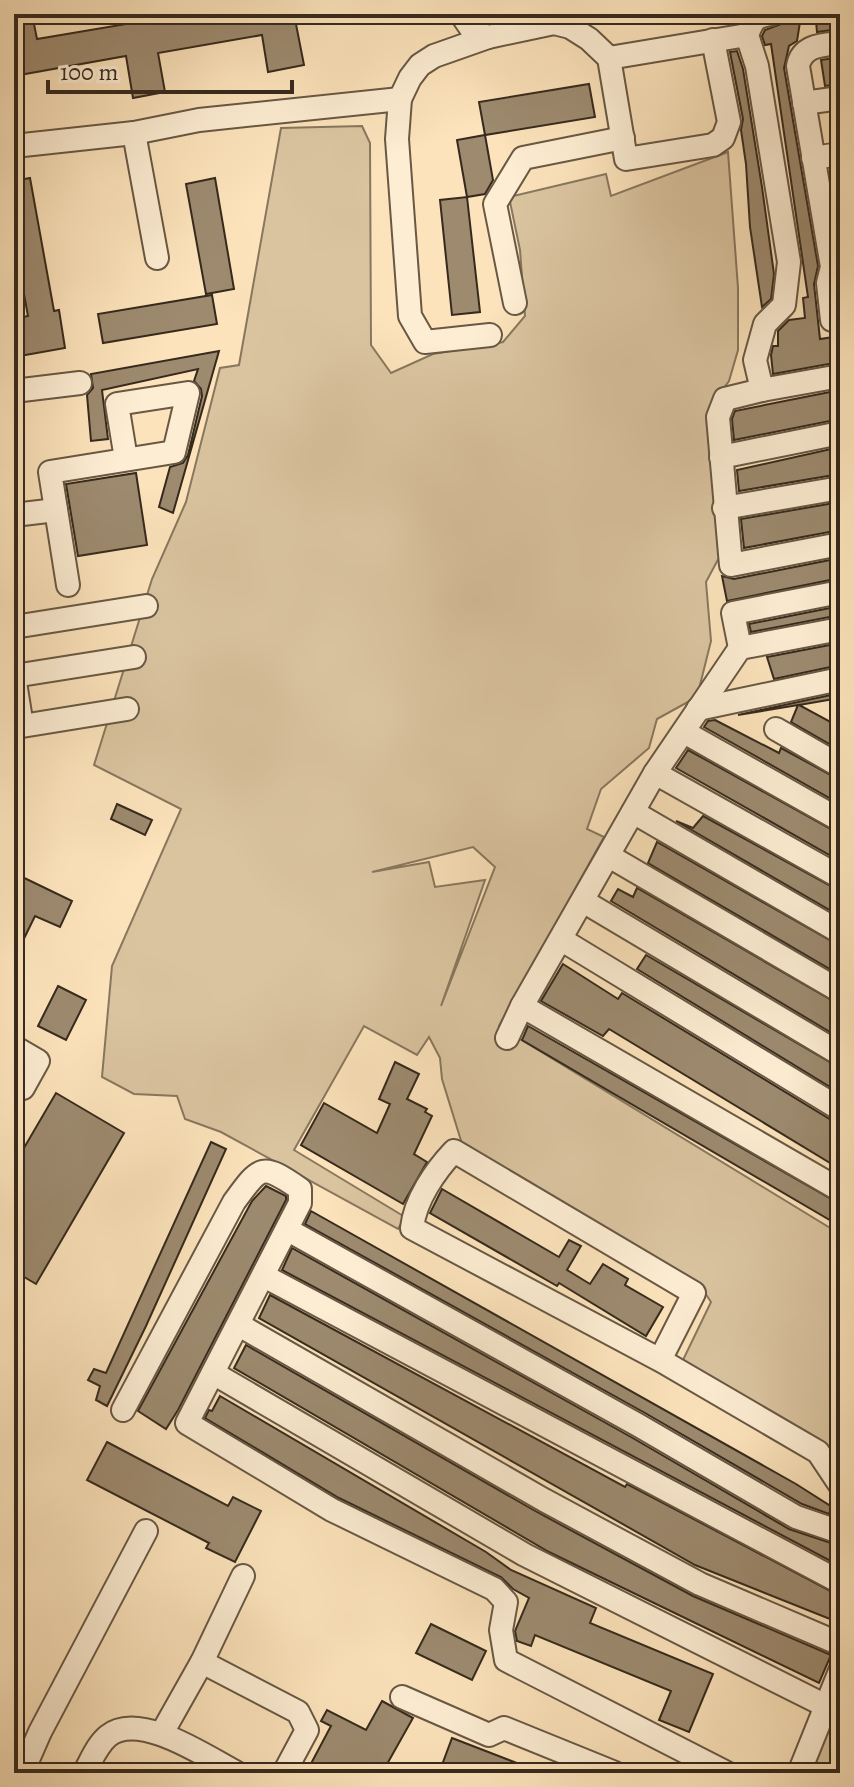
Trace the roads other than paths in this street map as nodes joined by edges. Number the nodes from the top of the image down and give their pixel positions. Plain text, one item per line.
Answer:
1 (461, 14) edge
2 (771, 14) edge
3 (569, 20) edge
4 (747, 35) junction
5 (488, 37) junction
6 (713, 40) junction
7 (840, 43) edge
8 (609, 58) junction
9 (840, 98) edge
10 (400, 99) junction
11 (804, 103) junction
12 (134, 133) junction
13 (623, 138) junction
14 (14, 146) edge
15 (840, 154) edge
16 (813, 158) junction
17 (831, 206) edge
18 (157, 258) dead end
19 (836, 266) edge
20 (515, 303) dead end
21 (840, 319) edge
22 (490, 335) dead end
23 (840, 376) edge
24 (80, 383) dead end
25 (762, 390) junction
26 (14, 391) edge
27 (840, 433) edge
28 (721, 457) junction
29 (126, 459) dead end
30 (840, 488) edge
31 (724, 508) junction
32 (56, 510) junction
33 (14, 515) edge
34 (840, 544) edge
35 (68, 585) dead end
36 (840, 592) edge
37 (146, 606) dead end
38 (14, 627) edge
39 (840, 629) edge
40 (740, 648) junction
41 (134, 657) dead end
42 (14, 675) edge
43 (840, 679) edge
44 (127, 709) dead end
45 (698, 709) junction
46 (776, 729) dead end
47 (684, 732) junction
48 (840, 766) edge
49 (655, 773) junction
50 (633, 812) junction
51 (840, 820) edge
52 (609, 856) junction
53 (840, 877) edge
54 (583, 901) junction
55 (840, 932) edge
56 (562, 940) junction
57 (840, 991) edge
58 (522, 1006) junction
59 (507, 1038) dead end
60 (14, 1047) edge
61 (840, 1054) edge
62 (23, 1088) dead end
63 (840, 1109) edge
64 (840, 1190) edge
65 (288, 1230) junction
66 (264, 1276) junction
67 (239, 1325) junction
68 (660, 1360) junction
69 (213, 1373) junction
70 (123, 1410) dead end
71 (840, 1485) edge
72 (146, 1531) dead end
73 (840, 1532) edge
74 (243, 1576) dead end
75 (840, 1582) edge
76 (840, 1644) edge
77 (202, 1662) junction
78 (840, 1671) edge
79 (402, 1697) dead end
80 (826, 1706) junction
81 (162, 1733) junction
82 (22, 1773) edge
83 (84, 1773) edge
84 (237, 1773) edge
85 (284, 1773) edge
86 (615, 1773) edge
87 (727, 1773) edge
88 (799, 1773) edge

1 - 5 street
2 - 4 street
3 - 5 street
3 - 8 street
4 - 6 street
4 - 25 street
5 - 10 street
6 - 8 street
6 - 13 street
7 - 11 street
8 - 13 street
9 - 11 street
10 - 12 street
10 - 22 street
11 - 16 street
12 - 14 street
12 - 18 street
13 - 20 street
15 - 16 street
16 - 17 street
17 - 19 street
19 - 21 street
23 - 25 street
24 - 26 street
25 - 28 street
27 - 28 street
28 - 31 street
29 - 32 street
30 - 31 street
31 - 34 street
32 - 33 street
32 - 35 street
36 - 40 street
37 - 38 street
39 - 40 street
40 - 45 street
41 - 42 street
42 - 44 street
43 - 45 street
45 - 47 street
46 - 48 street
47 - 49 street
47 - 51 street
49 - 50 street
49 - 53 street
50 - 52 street
50 - 55 street
52 - 54 street
52 - 57 street
54 - 56 street
54 - 61 street
56 - 58 street
56 - 63 street
58 - 59 street
58 - 64 street
60 - 62 street
65 - 66 street
65 - 70 street
65 - 73 street
66 - 67 street
66 - 75 street
67 - 69 street
67 - 76 street
68 - 68 street
68 - 71 street
69 - 80 street
69 - 87 street
72 - 82 street
74 - 77 street
77 - 81 street
77 - 85 street
78 - 80 street
79 - 86 street
80 - 88 street
81 - 83 street
81 - 84 street

